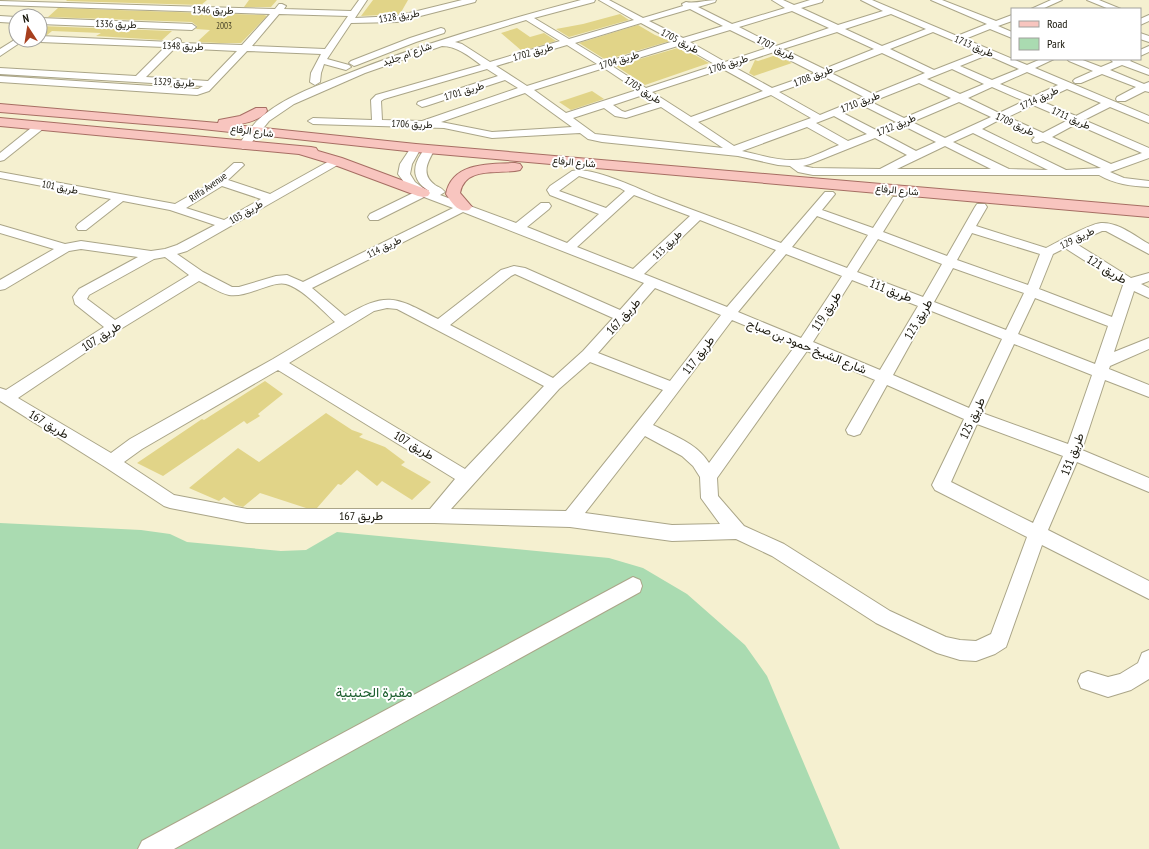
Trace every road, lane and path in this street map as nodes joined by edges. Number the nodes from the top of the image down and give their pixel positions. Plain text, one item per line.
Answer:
1 (221, 0) edge
2 (287, 0) edge
3 (363, 0) edge
4 (472, 0) edge
5 (560, 0) edge
6 (591, 0) edge
7 (603, 0) edge
8 (680, 0) edge
9 (712, 0) edge
10 (776, 0) edge
11 (819, 0) edge
12 (865, 0) edge
13 (883, 0) edge
14 (935, 0) edge
15 (1091, 0) edge
16 (1120, 0) edge
17 (0, 3) edge
18 (57, 3) edge
19 (1057, 3) edge
20 (691, 6) junction
21 (794, 8) junction
22 (1039, 8) edge
23 (1112, 8) edge
24 (48, 10) edge
25 (210, 10) junction
26 (277, 11) junction
27 (891, 11) junction
28 (503, 14) dead end
29 (351, 17) junction
30 (527, 17) junction
31 (1011, 18) edge
32 (394, 19) junction
33 (48, 21) edge
34 (642, 21) junction
35 (197, 23) junction
36 (992, 25) junction
37 (732, 26) junction
38 (451, 28) dead end
39 (838, 28) junction
40 (933, 29) junction
41 (341, 32) junction
42 (1011, 34) edge
43 (967, 35) junction
44 (48, 39) edge
45 (956, 39) junction
46 (680, 41) junction
47 (568, 42) junction
48 (438, 43) junction
49 (172, 46) junction
50 (245, 48) junction
51 (776, 48) junction
52 (882, 49) junction
53 (987, 52) junction
54 (1011, 54) edge
55 (325, 56) junction
56 (1011, 59) edge
57 (1016, 60) edge
58 (1045, 60) edge
59 (1075, 60) edge
60 (1121, 60) edge
61 (605, 64) junction
62 (1030, 64) edge
63 (489, 65) junction
64 (725, 66) junction
65 (952, 66) junction
66 (346, 67) junction
67 (1102, 70) junction
68 (0, 71) edge
69 (1149, 72) edge
70 (823, 73) junction
71 (933, 73) junction
72 (506, 77) junction
73 (0, 79) edge
74 (919, 79) junction
75 (137, 80) junction
76 (1078, 81) junction
77 (315, 82) junction
78 (993, 83) junction
79 (209, 85) junction
80 (1067, 85) junction
81 (1148, 87) edge
82 (526, 89) junction
83 (645, 92) junction
84 (771, 92) junction
85 (958, 98) junction
86 (867, 99) junction
87 (1121, 99) junction
88 (1032, 100) junction
89 (664, 103) junction
90 (1110, 103) junction
91 (422, 104) dead end
92 (606, 104) junction
93 (0, 108) edge
94 (1149, 110) edge
95 (261, 111) junction
96 (275, 112) junction
97 (834, 112) junction
98 (999, 117) junction
99 (566, 118) junction
100 (818, 118) junction
101 (1077, 120) junction
102 (1149, 120) edge
103 (313, 121) dead end
104 (691, 121) junction
105 (903, 121) junction
106 (0, 122) edge
107 (377, 122) junction
108 (808, 123) junction
109 (193, 124) junction
110 (421, 124) junction
111 (44, 126) junction
112 (974, 129) junction
113 (582, 130) junction
114 (876, 134) junction
115 (1043, 137) junction
116 (243, 138) junction
117 (947, 142) junction
118 (298, 143) junction
119 (847, 145) junction
120 (1017, 149) junction
121 (735, 151) junction
122 (1149, 153) edge
123 (420, 154) junction
124 (917, 156) junction
125 (0, 158) edge
126 (337, 161) junction
127 (794, 163) junction
128 (238, 165) dead end
129 (515, 167) junction
130 (1106, 170) junction
131 (880, 172) junction
132 (578, 173) junction
133 (1009, 173) junction
134 (1064, 173) junction
135 (0, 174) edge
136 (220, 181) junction
137 (1149, 184) edge
138 (634, 190) junction
139 (424, 193) junction
140 (829, 194) junction
141 (120, 198) junction
142 (271, 198) junction
143 (897, 200) junction
144 (545, 206) dead end
145 (464, 207) junction
146 (981, 207) junction
147 (176, 208) junction
148 (815, 211) junction
149 (1149, 212) edge
150 (608, 213) junction
151 (698, 215) junction
152 (374, 217) dead end
153 (1149, 222) edge
154 (225, 224) junction
155 (82, 227) dead end
156 (518, 228) junction
157 (969, 228) junction
158 (0, 229) edge
159 (876, 233) junction
160 (1066, 243) junction
161 (65, 248) junction
162 (568, 248) junction
163 (785, 248) junction
164 (1149, 250) edge
165 (1047, 252) junction
166 (167, 253) junction
167 (151, 255) junction
168 (950, 262) junction
169 (851, 274) junction
170 (198, 275) junction
171 (635, 275) junction
172 (1149, 277) edge
173 (653, 282) junction
174 (1130, 283) junction
175 (0, 286) edge
176 (303, 286) junction
177 (1031, 291) junction
178 (1149, 294) edge
179 (927, 304) junction
180 (729, 314) junction
181 (622, 316) junction
182 (344, 322) junction
183 (1116, 324) junction
184 (440, 325) junction
185 (114, 327) junction
186 (1009, 336) junction
187 (1149, 343) edge
188 (804, 344) junction
189 (588, 355) junction
190 (278, 363) junction
191 (1101, 367) junction
192 (885, 378) junction
193 (554, 385) junction
194 (673, 388) junction
195 (1149, 391) edge
196 (3, 396) edge
197 (973, 416) junction
198 (642, 427) junction
199 (854, 430) dead end
200 (1073, 454) junction
201 (111, 462) junction
202 (708, 477) junction
203 (467, 478) junction
204 (1149, 485) edge
205 (434, 516) junction
206 (570, 519) junction
207 (738, 531) junction
208 (1037, 534) junction
209 (633, 586) dead end
210 (1149, 590) edge
211 (1149, 660) edge
212 (1088, 681) dead end
213 (150, 849) edge

1 - 25 street
2 - 26 street
3 - 29 street
4 - 32 street, طريق 1328
5 - 28 street
6 - 30 street, شارع ام جليد
7 - 34 street, طريق 1705
8 - 20 street, طريق 1707
9 - 20 street, طريق 1702
10 - 21 street
11 - 21 street, طريق 1704
12 - 27 street, طريق 1713
13 - 43 street, طريق 1713
14 - 36 street
15 - 23 street
16 - 23 street
17 - 18 street, طريق 1346
18 - 24 street
18 - 25 street, طريق 1346
19 - 22 street
20 - 34 street, طريق 1702
20 - 37 street, طريق 1707
21 - 37 street, طريق 1704
21 - 39 street
25 - 26 street, طريق 1346
25 - 35 street
26 - 29 street, طريق 1346
26 - 50 street
27 - 39 street, طريق 1706
27 - 40 street, طريق 1713
29 - 32 street, طريق 1328
29 - 41 street
30 - 47 street, طريق 1703
30 - 48 street, شارع ام جليد
31 - 36 street
32 - 41 street
33 - 35 street, طريق 1336
34 - 46 street, طريق 1705
34 - 47 street, طريق 1702
35 - 49 street
36 - 42 street
36 - 43 street
37 - 46 street, طريق 1704
37 - 51 street, طريق 1707
38 - 66 street, شارع ام جليد
39 - 51 street, طريق 1706
39 - 52 street
40 - 45 street, طريق 1713
40 - 52 street, طريق 1708
41 - 55 street
43 - 45 street
43 - 54 street, طريق 1713
44 - 49 street, طريق 1348
45 - 53 street, طريق 1713
46 - 61 street, طريق 1704
46 - 64 street, طريق 1705
47 - 61 street, طريق 1703
47 - 63 street, طريق 1702
48 - 63 street, طريق 1701
48 - 96 street, شارع ام جليد
49 - 50 street, طريق 1348
49 - 75 street
50 - 55 street, طريق 1348
50 - 79 street
51 - 64 street, طريق 1706
51 - 70 street, طريق 1707
52 - 70 street, طريق 1708
52 - 71 street
53 - 56 street, طريق 1713
53 - 65 street, طريق 1710
55 - 66 street, طريق 1348
55 - 77 street
57 - 62 street, طريق 1713
58 - 62 street, طريق 1712
59 - 67 street
60 - 67 street
60 - 69 street
61 - 82 street, طريق 1704
61 - 83 street, طريق 1703
62 - 76 street, طريق 1713
62 - 78 street, طريق 1712
62 - 80 street, طريق 1713
63 - 72 street, طريق 1701
63 - 107 street, طريق 1702
64 - 83 street, طريق 1706
64 - 84 street, طريق 1705
65 - 71 street, طريق 1710
65 - 78 street, طريق 1711
66 - 77 street, شارع ام جليد
67 - 76 street
67 - 81 street
68 - 75 street, طريق 1329
70 - 84 street, طريق 1708
70 - 86 street, طريق 1707
71 - 74 street, طريق 1710
72 - 82 street, طريق 1701
72 - 91 street, طريق 1701
73 - 79 street, طريق 1329
74 - 85 street, طريق 1709
74 - 86 street, طريق 1710
75 - 79 street, طريق 1329
76 - 87 street, طريق 1713
77 - 95 street, شارع ام جليد
78 - 85 street, طريق 1712
78 - 88 street, طريق 1711
80 - 88 street, طريق 1714
80 - 90 street, طريق 1713
81 - 87 street
82 - 99 street, طريق 1701
82 - 110 street, طريق 1704
83 - 89 street, طريق 1703
83 - 92 street, طريق 1706
84 - 100 street, طريق 1705
84 - 104 street, طريق 1708
85 - 98 street, طريق 1709
85 - 105 street, طريق 1712
86 - 97 street, طريق 1710
86 - 105 street, طريق 1707
87 - 94 street, طريق 1713
88 - 98 street, طريق 1714
88 - 101 street, طريق 1711
89 - 92 street
89 - 104 street, طريق 1703
90 - 101 street
90 - 102 street, طريق 1713
92 - 99 street, طريق 1706
93 - 109 main road, شارع الرفاع
95 - 109 main road
95 - 116 street, شارع ام جليد
96 - 116 street, شارع ام جليد
96 - 118 main road
97 - 100 street, طريق 1710
97 - 114 street
98 - 112 street, طريق 1714
98 - 115 street, طريق 1709
99 - 113 street, طريق 1701
100 - 108 street, طريق 1710
101 - 115 street
101 - 122 street, طريق 1711
103 - 107 street, طريق 1706
104 - 121 street, طريق 1703
105 - 114 street, طريق 1712
105 - 117 street, طريق 1707
106 - 111 main road, شارع الرفاع
107 - 110 street, طريق 1706
108 - 119 street
108 - 121 street, طريق 1710
109 - 116 main road, شارع الرفاع
110 - 113 street, طريق 1706
111 - 116 main road, شارع الرفاع
111 - 125 street
112 - 117 street, طريق 1714
112 - 120 street
113 - 121 street, طريق 1712
114 - 119 street, طريق 1712
114 - 124 street
115 - 120 street
115 - 130 street, طريق 1709
116 - 118 main road, شارع الرفاع
117 - 124 street, طريق 1714
117 - 133 street, طريق 1707
118 - 123 main road, شارع الرفاع
118 - 126 main road
119 - 127 street, طريق 1712
120 - 134 street
121 - 127 street, طريق 1712
122 - 130 street
123 - 129 main road, شارع الرفاع
123 - 139 street, شارع الشيخ حمود بن صباح
123 - 145 street, شارع الشيخ حمود بن صباح
123 - 149 main road, شارع الرفاع
124 - 131 street, طريق 1714
126 - 139 main road
126 - 142 street, طريق 103
127 - 131 street
128 - 136 street, Riffa Avenue
129 - 132 main road, شارع الرفاع
129 - 145 main road
130 - 134 street
130 - 137 street, طريق 1709
131 - 133 street
132 - 138 street, طريق 111
132 - 140 main road, شارع الرفاع
132 - 150 street
133 - 134 street
135 - 141 street, طريق 101
136 - 142 street
136 - 147 street, Riffa Avenue
138 - 150 street
138 - 151 street, طريق 111
139 - 145 street, شارع الشيخ حمود بن صباح
139 - 152 street
140 - 143 main road, شارع الرفاع
140 - 148 street, طريق 117
141 - 147 street, طريق 101
141 - 155 street
142 - 154 street, طريق 103
143 - 146 main road, شارع الرفاع
143 - 159 street, طريق 119
144 - 156 street
145 - 156 street, شارع الشيخ حمود بن صباح
145 - 176 street, طريق 114
146 - 153 main road, شارع الرفاع
146 - 157 street, طريق 123
147 - 154 street, طريق 101
148 - 159 street
148 - 163 street, طريق 117
150 - 162 street
151 - 163 street, طريق 111
151 - 171 street, طريق 113
154 - 166 street, طريق 103
156 - 162 street, شارع الشيخ حمود بن صباح
157 - 165 street
157 - 168 street, طريق 123
158 - 161 street
159 - 168 street
159 - 169 street, طريق 119
160 - 164 street, طريق 129
160 - 165 street, طريق 129
160 - 174 street, طريق 121
161 - 167 street
161 - 175 street
162 - 171 street, شارع الشيخ حمود بن صباح
163 - 169 street, طريق 111
163 - 180 street, طريق 117
165 - 177 street, طريق 125
166 - 167 street, طريق 103
166 - 170 street
167 - 185 street
168 - 177 street
168 - 179 street, طريق 123
169 - 179 street, طريق 111
169 - 188 street, طريق 119
170 - 176 street
170 - 185 street, طريق 107
171 - 173 street, شارع الشيخ حمود بن صباح
172 - 174 street
173 - 180 street, شارع الشيخ حمود بن صباح
173 - 181 street, طريق 167
174 - 178 street, طريق 121
174 - 183 street, طريق 131
176 - 182 street
177 - 183 street
177 - 186 street, طريق 125
179 - 186 street, طريق 111
179 - 192 street, طريق 123
180 - 188 street, شارع الشيخ حمود بن صباح
180 - 194 street, طريق 117
181 - 184 street
181 - 189 street, طريق 167
182 - 184 street
182 - 190 street
183 - 191 street, طريق 131
184 - 193 street
185 - 196 street, طريق 107
186 - 191 street, طريق 111
186 - 197 street, طريق 125
187 - 191 street
188 - 192 street, شارع الشيخ حمود بن صباح
188 - 202 street, طريق 119
189 - 193 street, طريق 167
189 - 194 street
190 - 201 street
190 - 203 street, طريق 107
191 - 195 street, طريق 111
191 - 200 street, طريق 131
192 - 197 street, شارع الشيخ حمود بن صباح
192 - 199 street, طريق 123
193 - 203 street, طريق 167
194 - 198 street, طريق 117
196 - 201 street, طريق 167
197 - 200 street, شارع الشيخ حمود بن صباح
197 - 208 street, طريق 125
198 - 202 street
198 - 206 street, طريق 117
200 - 204 street, شارع الشيخ حمود بن صباح
200 - 208 street, طريق 131
201 - 205 street, طريق 167
202 - 207 street
203 - 205 street, طريق 167
205 - 206 street
206 - 207 street
207 - 208 street, طريق 131
208 - 210 street
209 - 213 street
211 - 212 street

